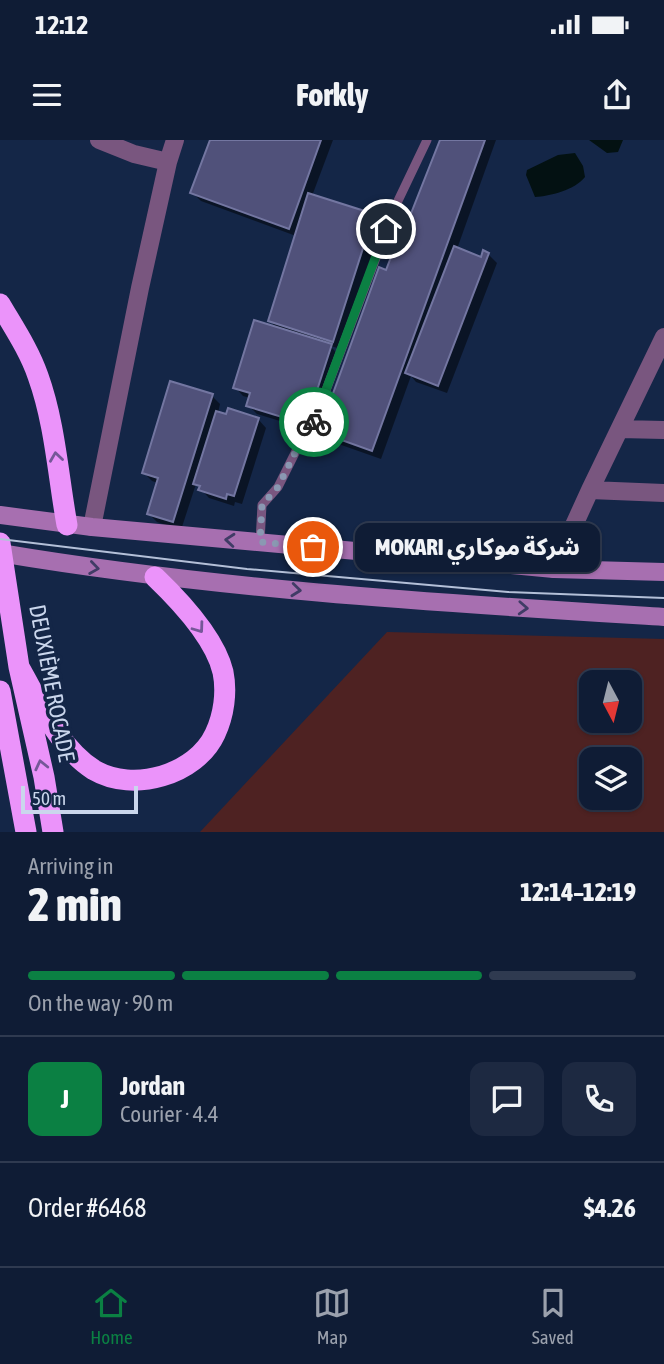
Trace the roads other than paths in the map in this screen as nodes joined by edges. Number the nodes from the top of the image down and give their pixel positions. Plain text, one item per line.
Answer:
1 (99, 140) edge
2 (175, 140) edge
3 (427, 140) edge
4 (168, 162) junction
5 (0, 304) edge
6 (664, 337) edge
7 (620, 429) junction
8 (664, 430) edge
9 (590, 490) junction
10 (664, 493) edge
11 (0, 515) edge
12 (66, 524) junction
13 (92, 527) junction
14 (260, 542) junction
15 (0, 543) edge
16 (0, 553) edge
17 (554, 569) junction
18 (664, 572) edge
19 (155, 577) junction
20 (664, 617) edge
21 (19, 667) junction
22 (0, 691) edge
23 (26, 832) edge
24 (53, 832) edge

1 - 4 street
2 - 4 street
3 - 14 lane
4 - 13 street
12 -> 5 highway
6 - 7 street
7 - 8 street
7 - 9 street
9 - 10 street
9 - 17 street
11 - 12 main road
12 - 13 main road
14 -> 13 main road
14 - 17 main road
15 - 21 highway, DEUXIÈME ROCADE
16 -> 19 main road
17 - 18 main road
19 -> 20 main road
19 -> 21 highway
24 -> 21 highway, DEUXIÈME ROCADE
22 - 23 highway

